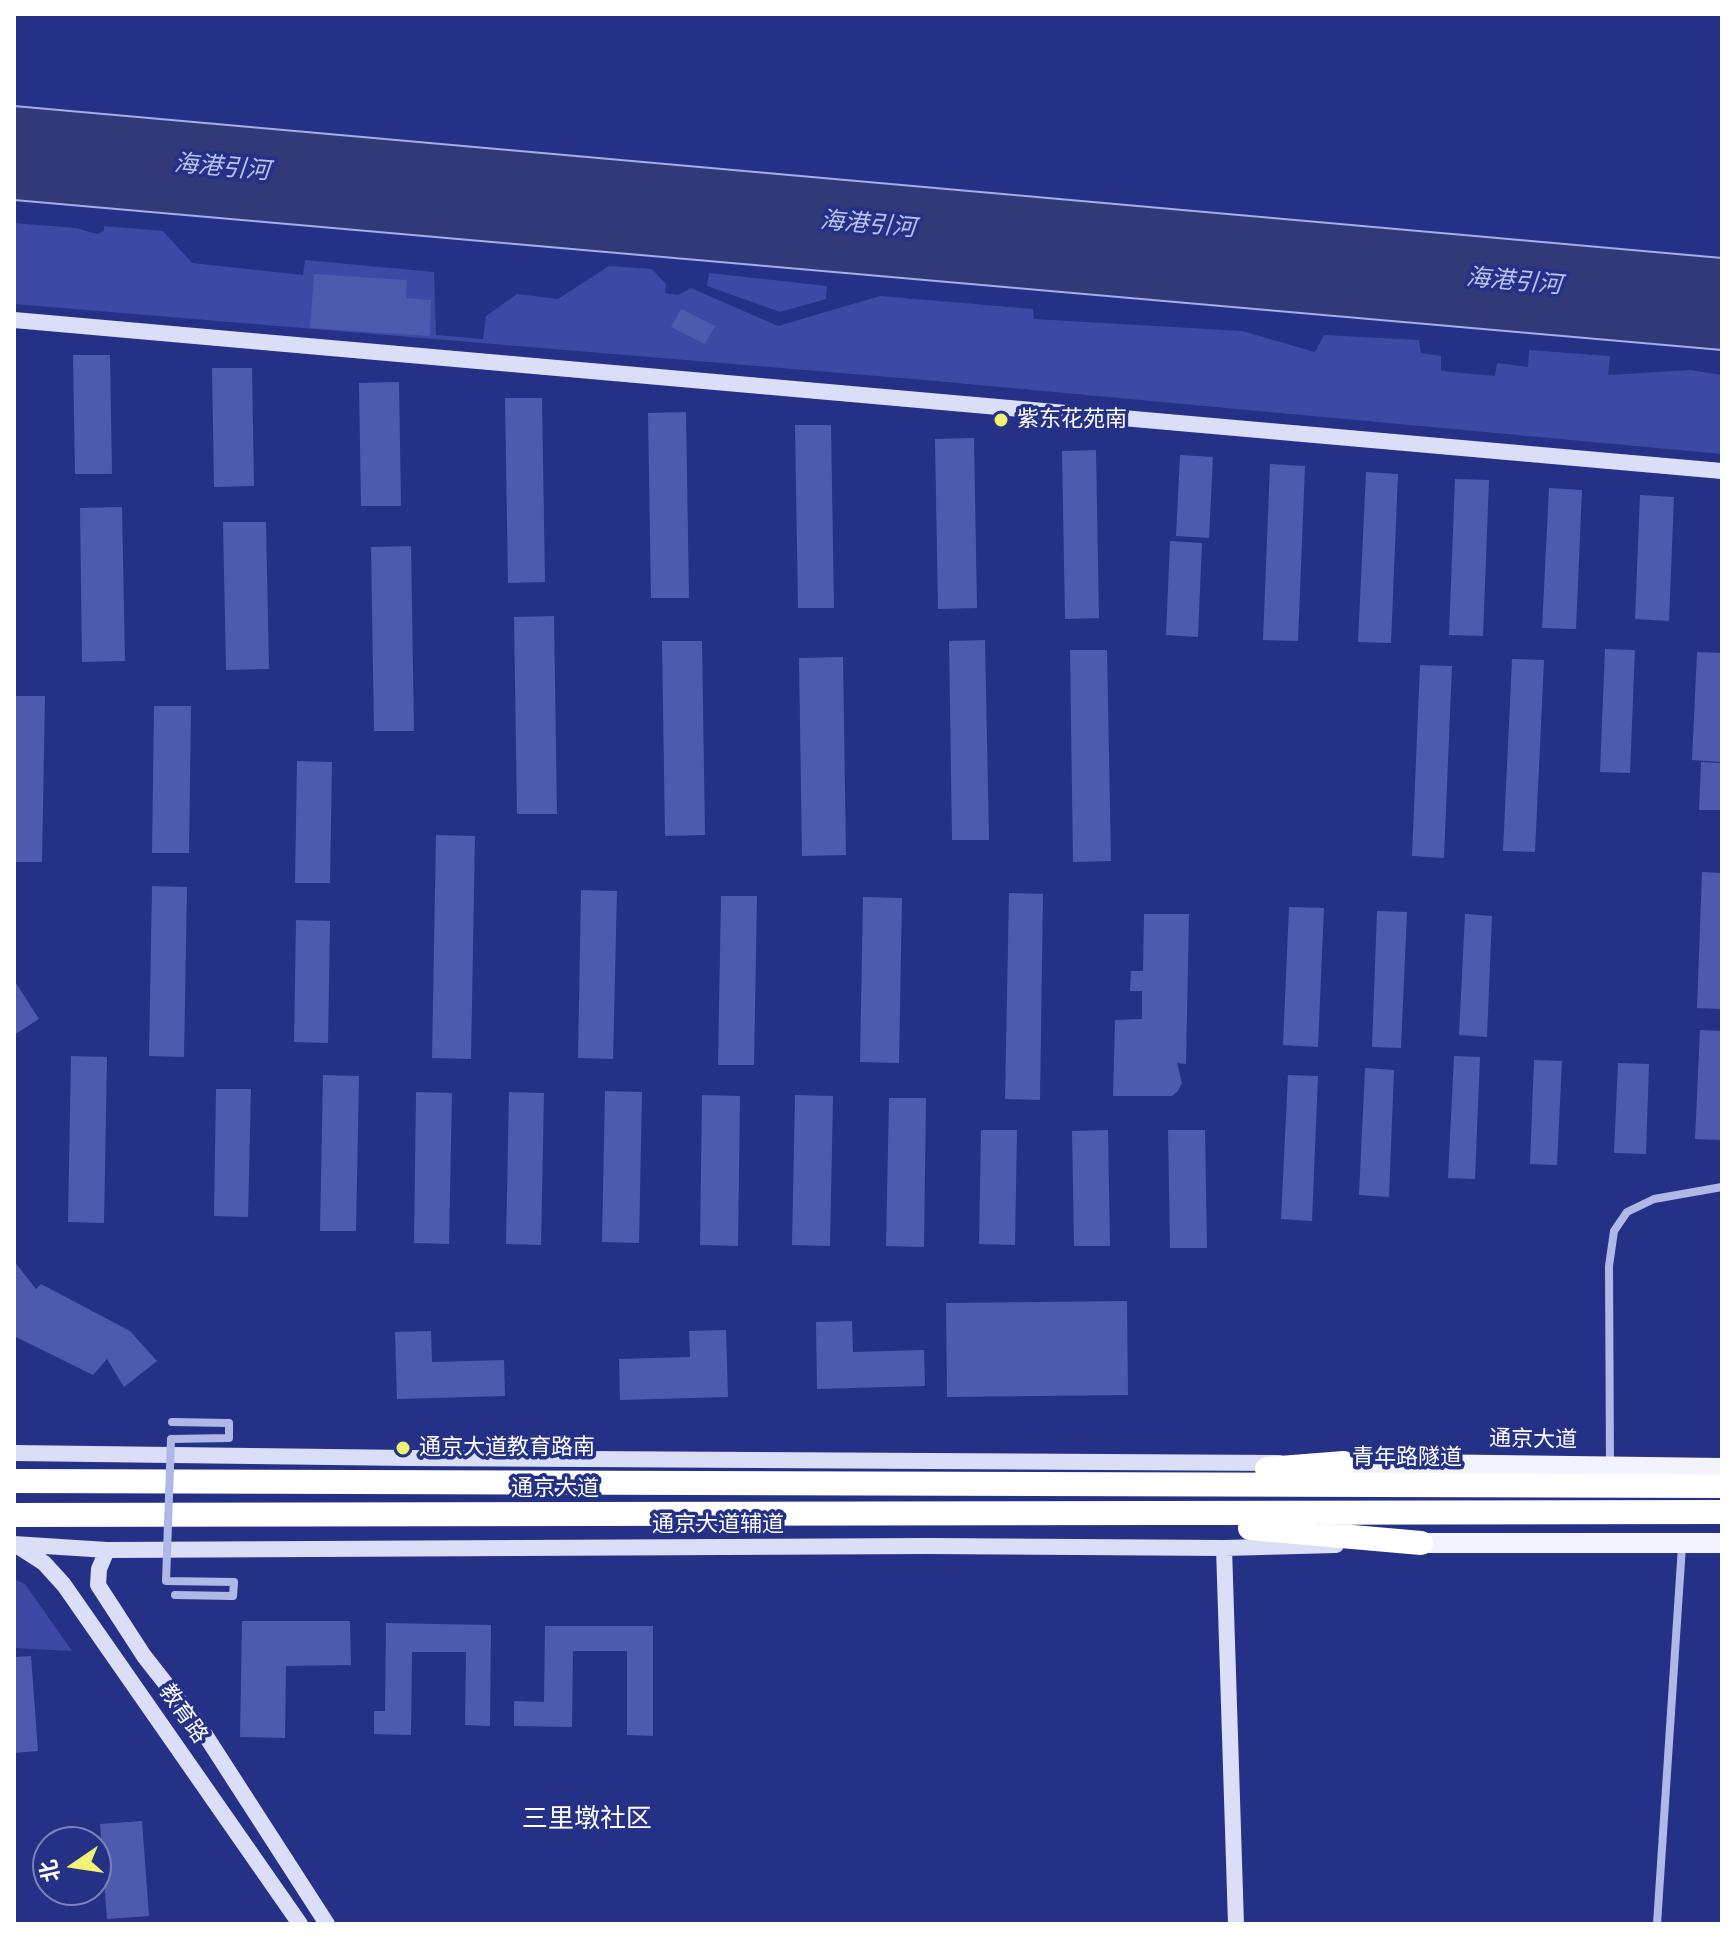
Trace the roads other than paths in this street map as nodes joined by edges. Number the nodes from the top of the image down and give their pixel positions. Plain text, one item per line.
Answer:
1 (14, 320) edge
2 (1722, 471) edge
3 (1722, 1187) edge
4 (172, 1422) dead end
5 (14, 1453) edge
6 (1344, 1463) junction
7 (1610, 1466) junction
8 (1722, 1468) edge
9 (14, 1481) edge
10 (1092, 1482) junction
11 (1722, 1486) edge
12 (1722, 1512) edge
13 (1097, 1514) junction
14 (14, 1515) edge
15 (1421, 1543) junction
16 (1683, 1543) junction
17 (1722, 1543) edge
18 (14, 1544) edge
19 (1224, 1548) junction
20 (107, 1550) junction
21 (175, 1595) dead end
22 (300, 1924) edge
23 (327, 1924) edge
24 (1236, 1924) edge
25 (1657, 1924) edge

1 - 2 street
3 - 7 street
4 - 21 street, bridge
5 - 6 street
6 - 7 main road, 通京大道
6 - 10 highway
7 - 8 main road, 通京大道
9 - 10 highway, 通京大道
10 - 11 highway, 青年路隧道
12 - 13 highway
13 - 14 highway, 通京大道
13 - 15 highway
15 - 16 main road
15 - 19 street, 通京大道辅道
16 - 17 main road
16 - 25 street
18 - 20 street, 通京大道辅道
18 - 22 street, 教育路
19 - 20 street, 通京大道辅道
19 - 24 street
20 - 23 street, 教育路

